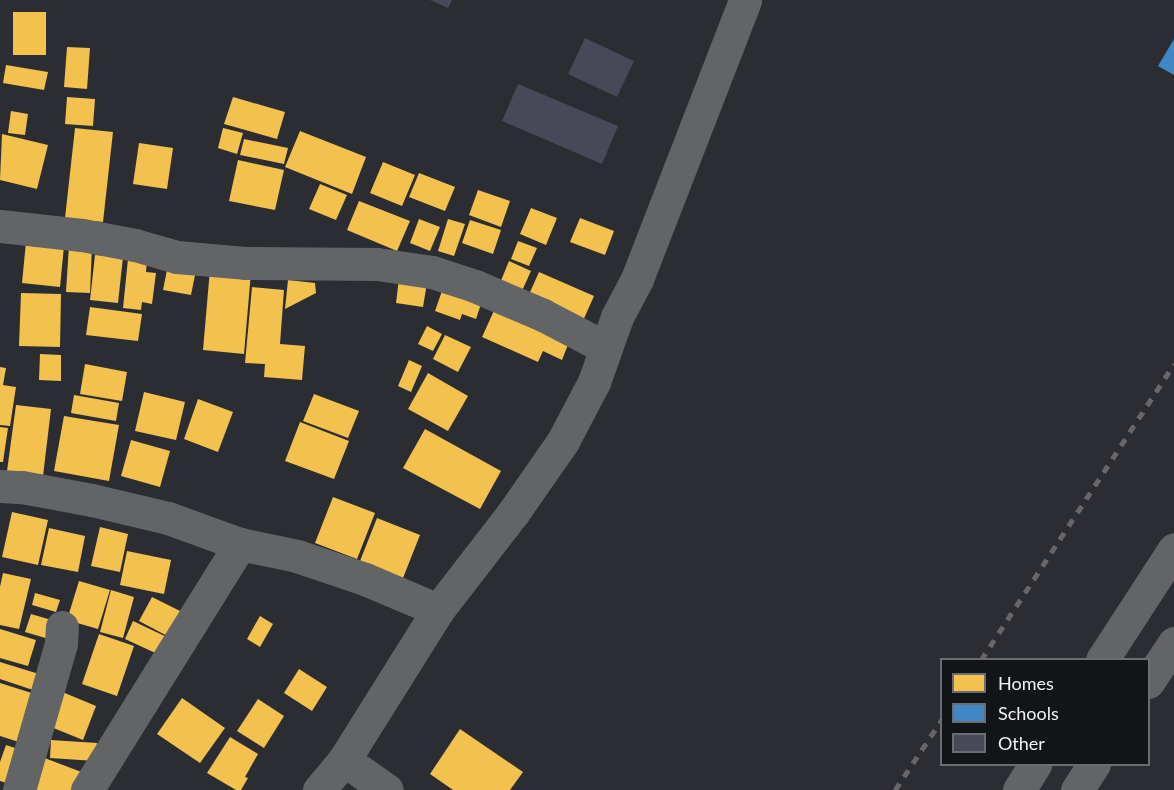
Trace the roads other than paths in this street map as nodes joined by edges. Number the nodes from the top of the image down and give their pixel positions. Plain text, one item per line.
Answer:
1 (745, 0) edge
2 (0, 226) edge
3 (606, 348) junction
4 (0, 486) edge
5 (240, 544) junction
6 (1174, 549) edge
7 (438, 610) junction
8 (62, 627) dead end
9 (1174, 644) edge
10 (1103, 658) edge
11 (1150, 680) edge
12 (344, 760) junction
13 (1034, 766) edge
14 (1093, 766) edge
15 (19, 790) edge
16 (87, 790) edge
17 (319, 790) edge
18 (387, 790) edge
19 (1019, 790) edge
20 (1077, 790) edge

1 - 3 street
2 - 3 street
3 - 7 street
4 - 5 street
5 - 7 street
5 - 16 street
6 - 10 main road
7 - 12 street
8 - 15 street
9 - 11 main road
12 - 17 street
12 - 18 street
13 - 19 main road
14 - 20 main road

